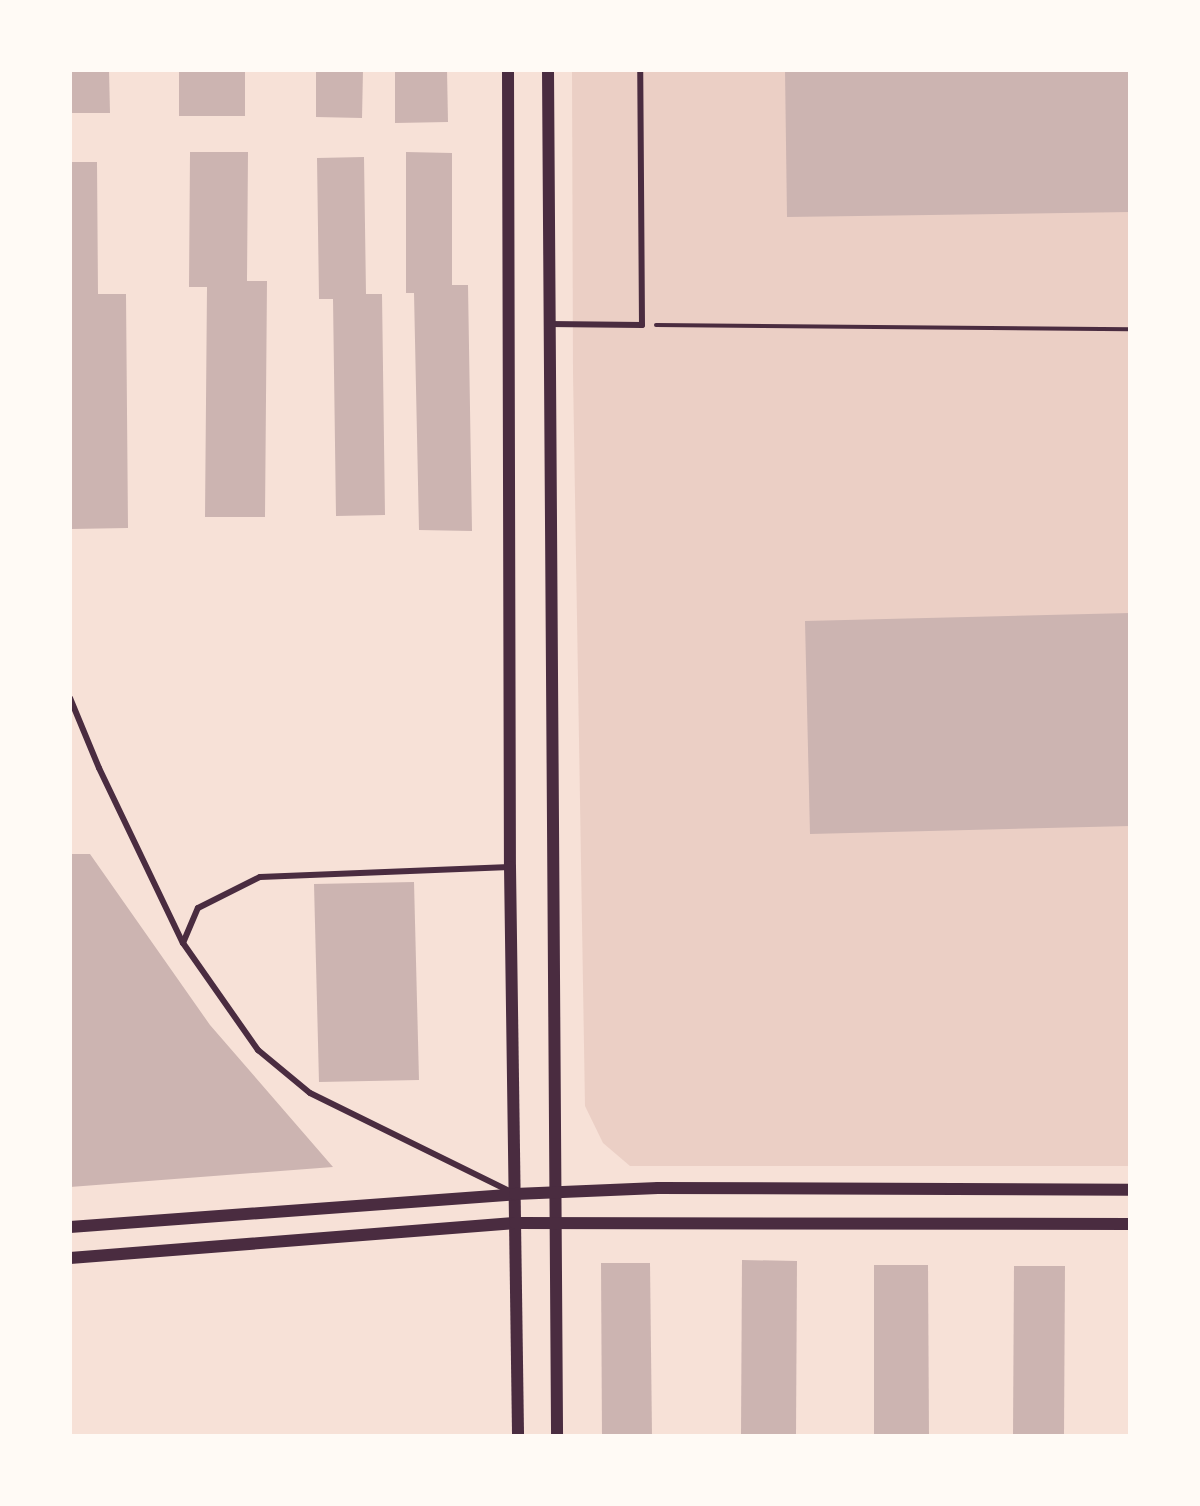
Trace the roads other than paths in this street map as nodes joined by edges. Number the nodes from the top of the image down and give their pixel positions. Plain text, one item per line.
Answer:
1 (508, 70) edge
2 (548, 70) edge
3 (640, 70) edge
4 (549, 324) junction
5 (70, 699) edge
6 (510, 867) junction
7 (183, 943) junction
8 (1130, 1190) edge
9 (554, 1193) junction
10 (514, 1194) junction
11 (515, 1222) junction
12 (554, 1222) junction
13 (1130, 1224) edge
14 (70, 1227) edge
15 (70, 1258) edge
16 (518, 1436) edge
17 (557, 1436) edge

1 - 6 main road
2 - 4 main road
3 - 4 street
4 - 9 main road
5 - 7 street
6 - 7 street
6 - 10 main road
7 - 10 street
8 - 9 main road
9 - 10 main road
9 - 12 main road
10 - 11 main road
10 - 14 main road
11 - 12 main road
11 - 15 main road
11 - 16 main road
12 - 13 main road
12 - 17 main road

